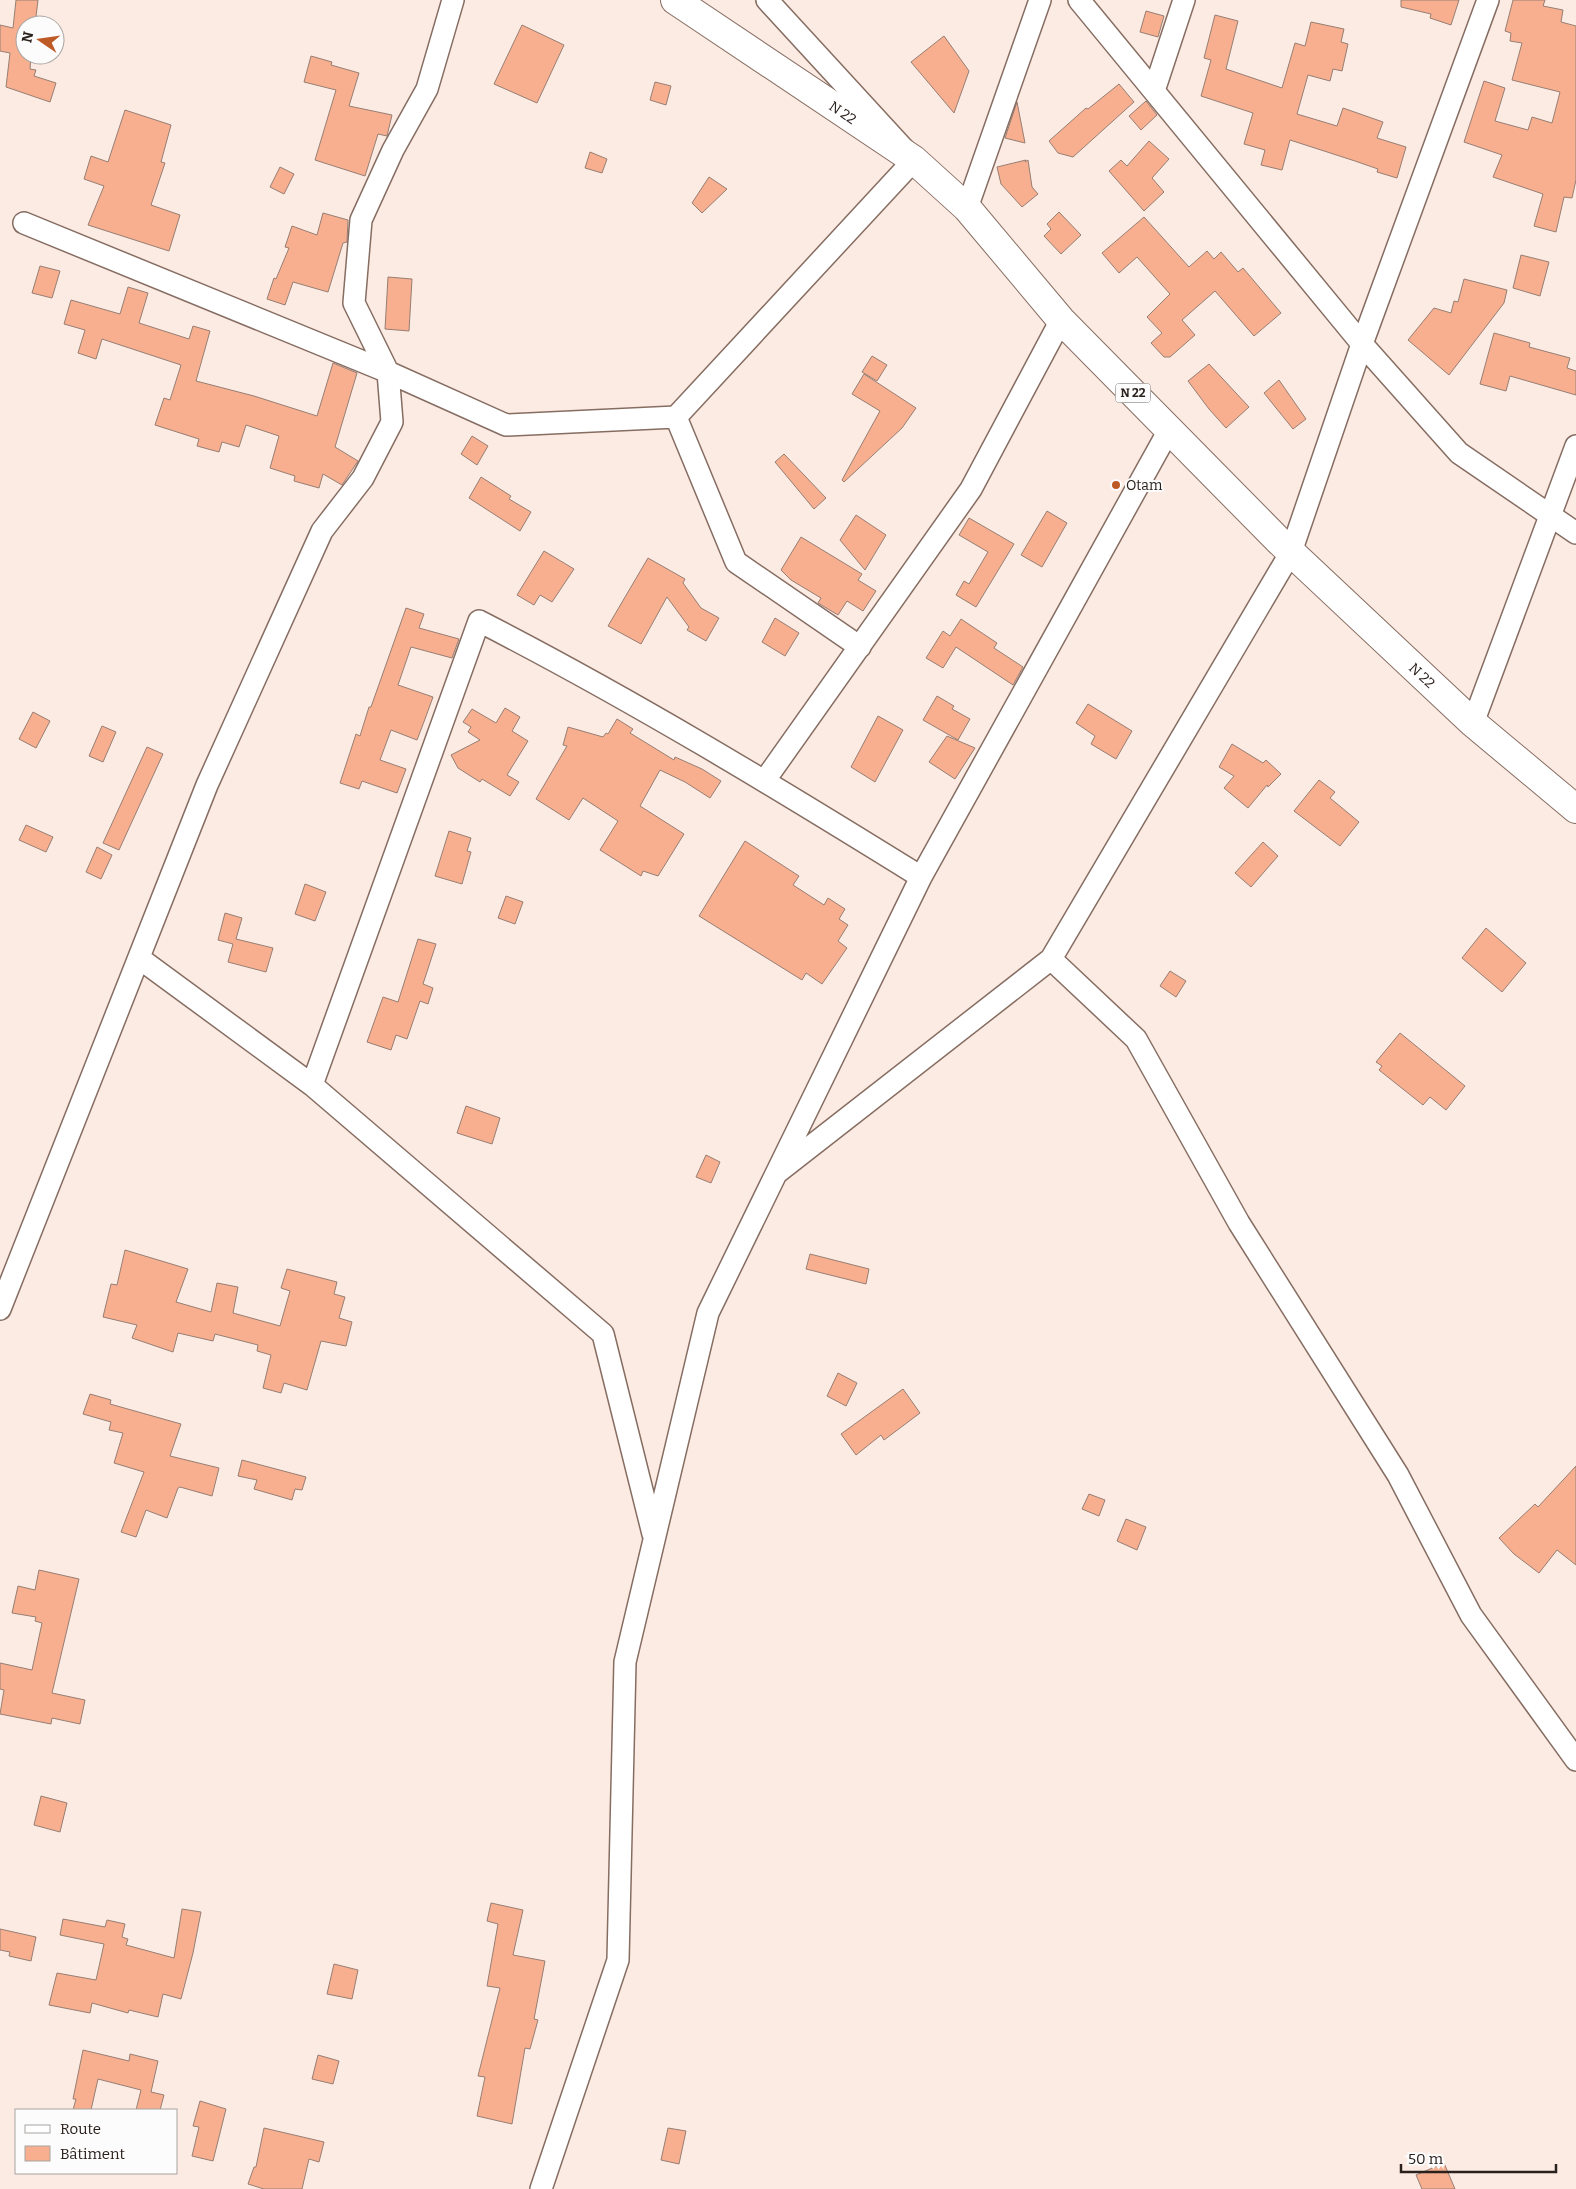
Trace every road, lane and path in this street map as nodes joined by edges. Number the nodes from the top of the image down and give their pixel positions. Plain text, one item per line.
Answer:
1 (453, 0) edge
2 (675, 0) edge
3 (768, 0) edge
4 (1040, 0) edge
5 (1079, 0) edge
6 (1184, 0) edge
7 (1488, 0) edge
8 (1154, 91) junction
9 (914, 160) junction
10 (967, 208) junction
11 (24, 223) dead end
12 (1061, 320) junction
13 (1362, 344) junction
14 (388, 372) junction
15 (676, 417) junction
16 (1169, 430) junction
17 (1576, 446) edge
18 (1551, 515) junction
19 (1576, 533) edge
20 (1291, 552) junction
21 (860, 647) junction
22 (1473, 723) junction
23 (765, 780) junction
24 (1576, 809) edge
25 (921, 878) junction
26 (139, 958) junction
27 (1051, 959) junction
28 (312, 1085) junction
29 (774, 1175) junction
30 (0, 1309) edge
31 (654, 1539) junction
32 (1576, 1760) edge
33 (541, 2189) edge

1 - 14 street
2 - 9 main road, N 22 / N 22
3 - 9 street
4 - 10 street
5 - 8 street
6 - 8 street
7 - 13 street
8 - 13 street
9 - 10 main road, N 22 / N 22
9 - 15 street
10 - 12 main road, N 22 / N 22
11 - 14 street
12 - 16 main road, N 22 / N 22
12 - 21 street
13 - 18 street
13 - 20 street
14 - 15 street
14 - 26 street
15 - 21 street
16 - 20 main road, N 22 / N 22
16 - 25 street
17 - 18 street
18 - 19 street
18 - 22 street
20 - 22 main road, N 22 / N 22
20 - 27 street
21 - 23 street
22 - 24 main road, N 22 / N 22
23 - 25 street
23 - 28 street
25 - 29 street
26 - 28 street
26 - 30 street
27 - 29 street
27 - 32 street
28 - 31 street
29 - 31 street
31 - 33 street

